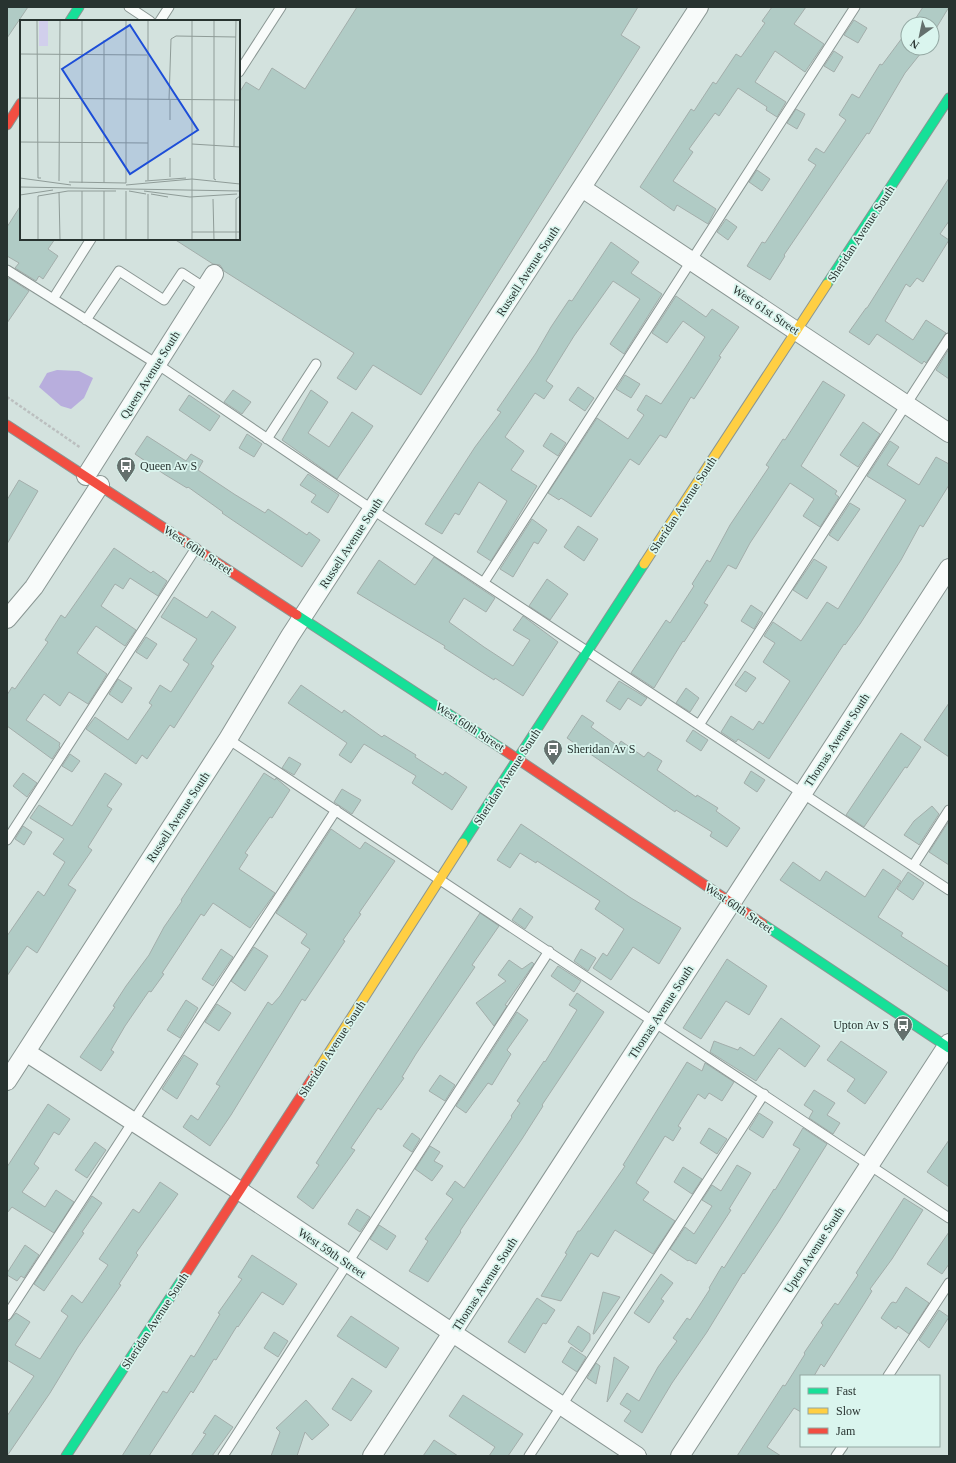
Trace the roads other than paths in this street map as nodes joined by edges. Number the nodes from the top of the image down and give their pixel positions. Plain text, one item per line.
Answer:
1 (79, 7) edge
2 (129, 7) edge
3 (169, 7) edge
4 (281, 7) edge
5 (699, 7) edge
6 (855, 7) edge
7 (71, 20) edge
8 (148, 20) edge
9 (161, 20) edge
10 (240, 70) edge
11 (949, 98) edge
12 (20, 105) edge
13 (7, 125) edge
14 (582, 188) junction
15 (90, 240) edge
16 (692, 260) junction
17 (7, 270) edge
18 (209, 281) joint
19 (53, 299) junction
20 (86, 320) junction
21 (797, 331) junction
22 (949, 338) edge
23 (157, 364) junction
24 (316, 364) dead end
25 (905, 405) junction
26 (7, 425) edge
27 (949, 433) edge
28 (268, 439) junction
29 (93, 481) junction
30 (373, 510) junction
31 (196, 548) junction
32 (949, 568) edge
33 (484, 582) junction
34 (7, 619) edge
35 (302, 619) junction
36 (587, 651) junction
37 (699, 725) junction
38 (228, 739) junction
39 (519, 759) junction
40 (802, 793) junction
41 (336, 810) junction
42 (949, 810) edge
43 (7, 840) edge
44 (913, 866) junction
45 (441, 880) junction
46 (949, 890) edge
47 (731, 903) junction
48 (550, 951) junction
49 (655, 1021) junction
50 (948, 1046) edge
51 (26, 1052) junction
52 (7, 1081) edge
53 (764, 1094) junction
54 (132, 1121) junction
55 (870, 1166) junction
56 (240, 1191) junction
57 (949, 1218) edge
58 (348, 1263) junction
59 (949, 1283) edge
60 (7, 1315) edge
61 (452, 1334) junction
62 (889, 1375) edge
63 (562, 1406) junction
64 (842, 1447) edge
65 (66, 1456) edge
66 (223, 1456) edge
67 (372, 1456) edge
68 (530, 1456) edge
69 (637, 1456) edge
70 (680, 1456) edge
71 (836, 1456) edge

1 - 7 street
2 - 8 lane
3 - 9 lane
4 - 10 lane
5 - 14 street, Russell Avenue South
6 - 16 lane
11 - 21 street, Sheridan Avenue South
12 - 13 street
14 - 16 street, West 61st Street
14 - 30 street, Russell Avenue South
15 - 19 lane
16 - 21 street, West 61st Street
16 - 33 lane
17 - 19 lane
18 - 20 lane
18 - 23 street, Queen Avenue South
19 - 20 lane
20 - 23 lane
21 - 25 street, West 61st Street
21 - 36 street, Sheridan Avenue South
22 - 25 lane
23 - 28 lane
23 - 29 street, Queen Avenue South
24 - 28 lane
25 - 27 street, West 61st Street
25 - 37 lane
26 - 29 street, West 60th Street
28 - 30 lane
29 - 31 street, West 60th Street
29 - 34 street, Queen Avenue South
30 - 33 lane
30 - 35 street, Russell Avenue South
31 - 35 street, West 60th Street
31 - 43 lane
32 - 40 street, Thomas Avenue South
33 - 36 lane
35 - 38 street, Russell Avenue South
35 - 39 street, West 60th Street
36 - 37 lane
36 - 39 street, Sheridan Avenue South
37 - 40 lane
38 - 41 lane
38 - 51 street, Russell Avenue South
39 - 45 street, Sheridan Avenue South
39 - 47 street, West 60th Street
40 - 44 lane
40 - 47 street, Thomas Avenue South
41 - 45 lane
41 - 54 lane
42 - 44 lane
44 - 46 lane
45 - 48 lane
45 - 56 street, Sheridan Avenue South
47 - 49 street, Thomas Avenue South
47 - 50 street, West 60th Street
48 - 49 lane
48 - 58 lane
49 - 53 lane
49 - 61 street, Thomas Avenue South
50 - 55 street, Upton Avenue South
51 - 52 street, Russell Avenue South
51 - 54 street, West 59th Street
53 - 55 lane
53 - 63 lane
54 - 56 street, West 59th Street
54 - 60 lane
55 - 57 lane
55 - 70 street, Upton Avenue South
56 - 58 street, West 59th Street
56 - 65 street, Sheridan Avenue South
58 - 61 street, West 59th Street
58 - 66 lane
59 - 62 lane
61 - 63 street, West 59th Street
61 - 67 street, Thomas Avenue South
63 - 68 lane
63 - 69 street, West 59th Street
64 - 71 lane

